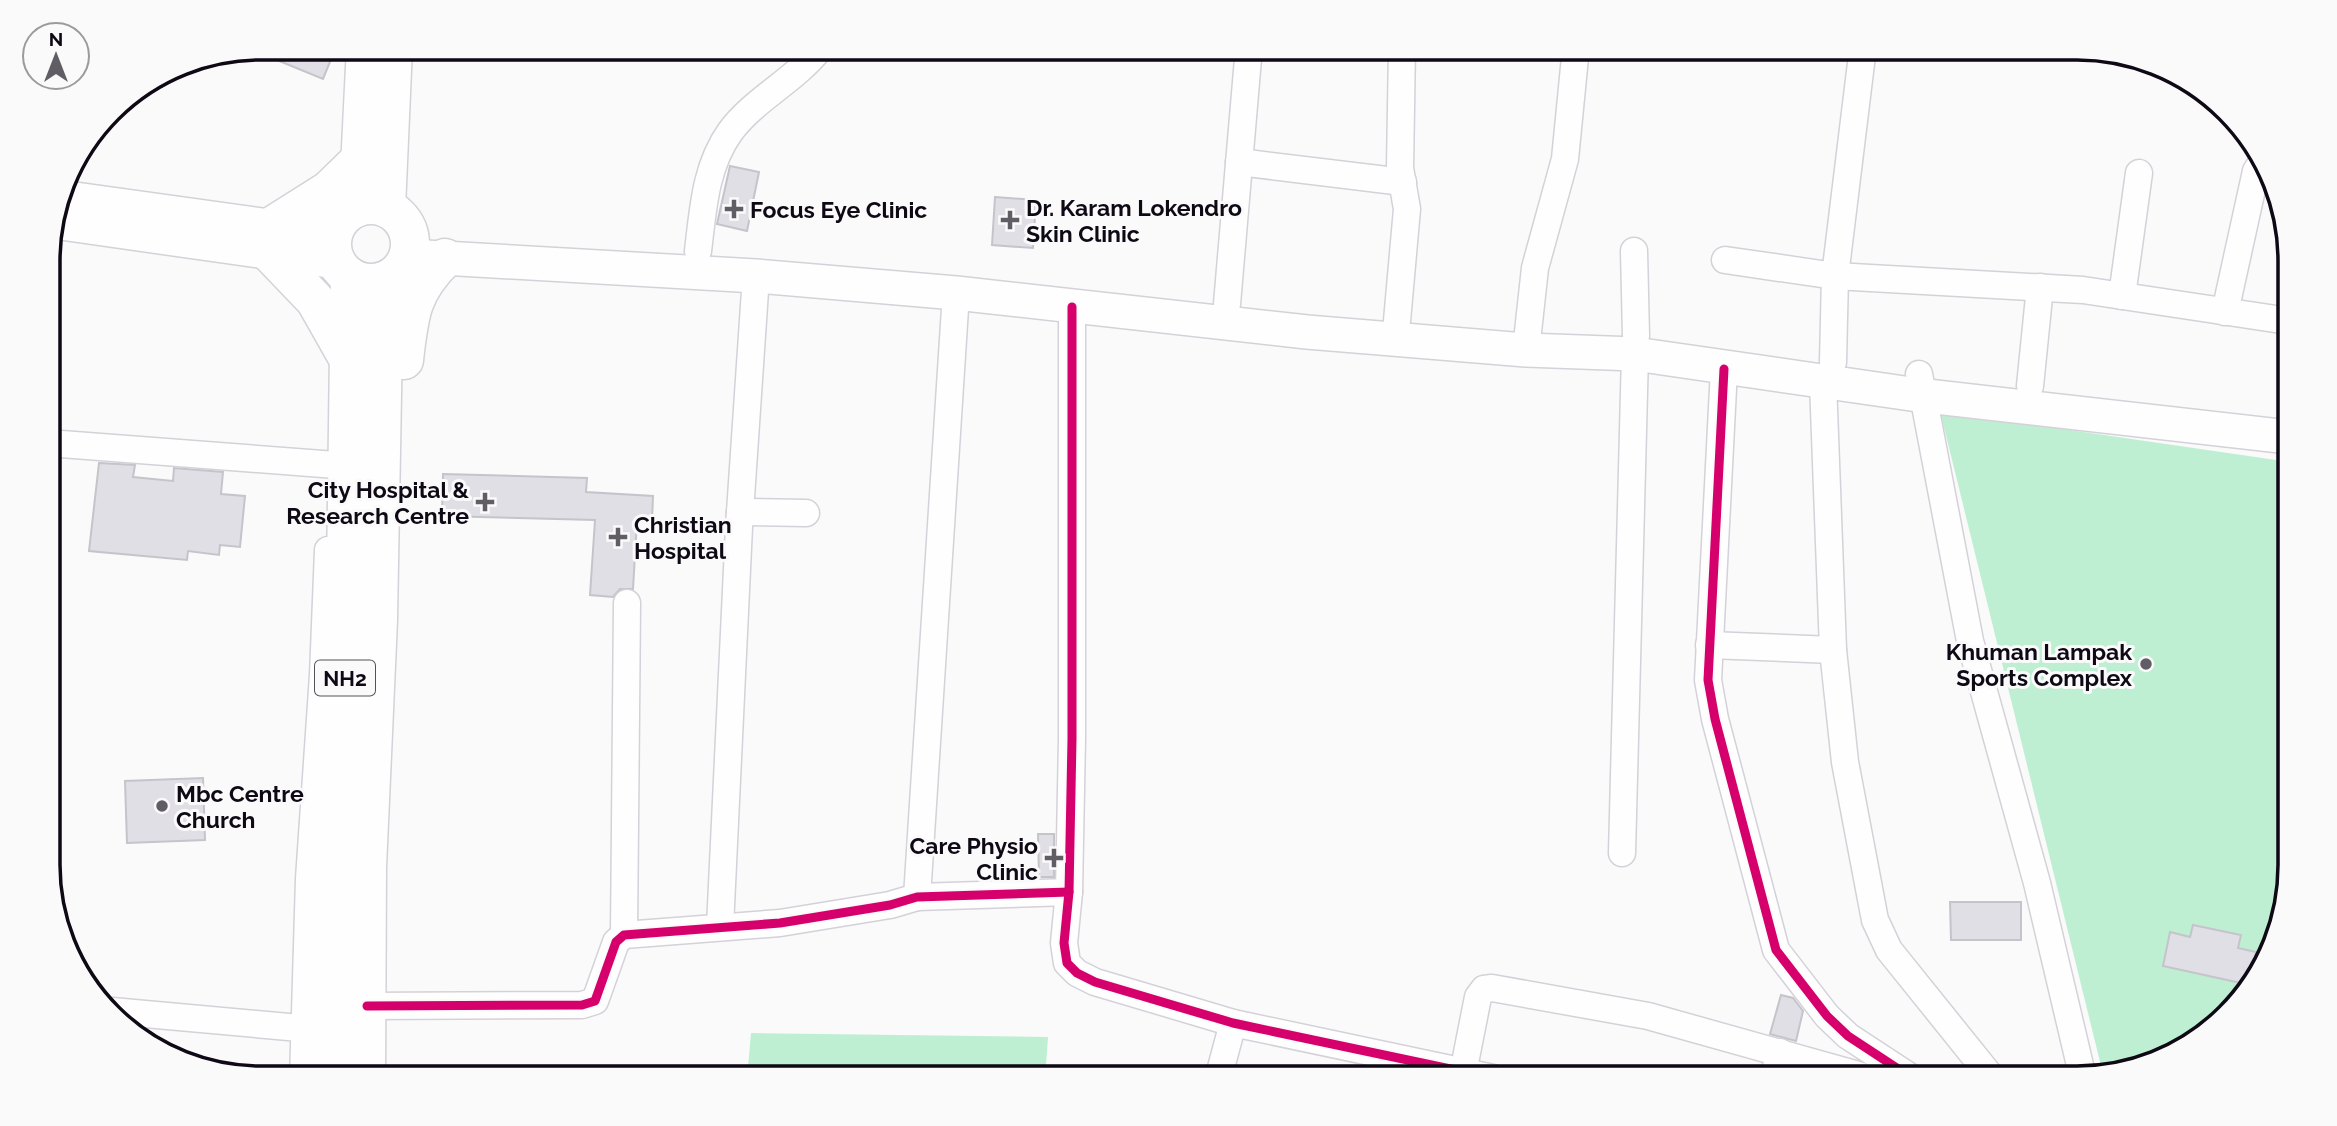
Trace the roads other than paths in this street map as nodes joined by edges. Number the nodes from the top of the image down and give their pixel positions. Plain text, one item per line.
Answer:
1 (365, 60) edge
2 (392, 60) edge
3 (810, 60) edge
4 (1248, 60) edge
5 (1402, 60) edge
6 (1575, 60) edge
7 (1861, 60) edge
8 (360, 160) junction
9 (1239, 162) junction
10 (2256, 171) edge
11 (2139, 173) dead end
12 (1403, 182) junction
13 (70, 199) edge
14 (63, 223) edge
15 (271, 240) junction
16 (379, 246) junction
17 (698, 251) junction
18 (1634, 251) dead end
19 (1725, 260) dead end
20 (757, 276) junction
21 (1834, 288) junction
22 (2040, 288) junction
23 (956, 293) junction
24 (2122, 296) junction
25 (1227, 304) junction
26 (1072, 307) junction
27 (1167, 307) junction
28 (2225, 312) junction
29 (2278, 320) edge
30 (1397, 321) junction
31 (1527, 340) junction
32 (1636, 345) junction
33 (349, 362) junction
34 (1724, 369) junction
35 (2032, 370) junction
36 (1828, 372) junction
37 (1921, 385) junction
38 (2278, 413) edge
39 (2278, 436) edge
40 (60, 444) edge
41 (354, 465) junction
42 (740, 512) junction
43 (807, 513) dead end
44 (627, 603) dead end
45 (1709, 645) junction
46 (1833, 650) junction
47 (1622, 853) dead end
48 (1069, 892) junction
49 (917, 897) junction
50 (720, 927) junction
51 (624, 935) junction
52 (368, 1006) junction
53 (123, 1012) edge
54 (1233, 1023) junction
55 (320, 1030) junction
56 (1780, 1052) junction
57 (308, 1066) edge
58 (330, 1066) edge
59 (366, 1066) edge
60 (1221, 1066) edge
61 (1423, 1066) edge
62 (1465, 1066) edge
63 (1776, 1066) edge
64 (1828, 1066) edge
65 (1894, 1066) edge
66 (1982, 1066) edge
67 (2080, 1066) edge

1 - 8 highway, NH2
2 - 16 highway, NH2
3 - 17 street
4 - 9 street
5 - 12 street
6 - 31 street
7 - 21 street
8 - 15 highway
8 - 16 highway, NH2
9 - 12 street
9 - 25 street
10 - 28 street
11 - 24 street
12 - 30 street
13 - 15 main road
14 - 15 main road
15 - 16 main road
15 - 33 highway
16 - 17 main road
16 - 20 main road
16 - 33 highway, NH2
16 - 41 highway, NH2
16 - 41 highway
17 - 27 main road
18 - 32 street
19 - 21 street
20 - 23 main road
20 - 42 street
21 - 22 street
21 - 36 street
22 - 24 street
22 - 35 street
23 - 26 main road
23 - 49 street
24 - 28 street
25 - 27 main road
25 - 30 main road
26 - 27 main road
26 - 48 street
27 - 31 main road
28 - 29 street
30 - 31 main road
31 - 32 main road
32 - 34 main road
32 - 36 main road
32 - 47 street
33 - 41 highway, NH2
34 - 36 main road
34 - 45 street
35 - 37 main road
35 - 38 main road
36 - 37 main road
36 - 46 street
37 - 39 main road
37 - 67 street
40 - 41 street
41 - 52 highway, NH2
41 - 55 highway, NH2
42 - 43 street
42 - 50 street
44 - 51 street
45 - 46 street
45 - 65 street
46 - 66 street
48 - 49 street
48 - 54 street
49 - 50 street
50 - 51 street
51 - 52 street
52 - 59 highway, NH2
53 - 55 street
54 - 60 street
54 - 61 street
55 - 57 street
55 - 58 highway, NH2
56 - 62 street
56 - 63 street
56 - 64 street

